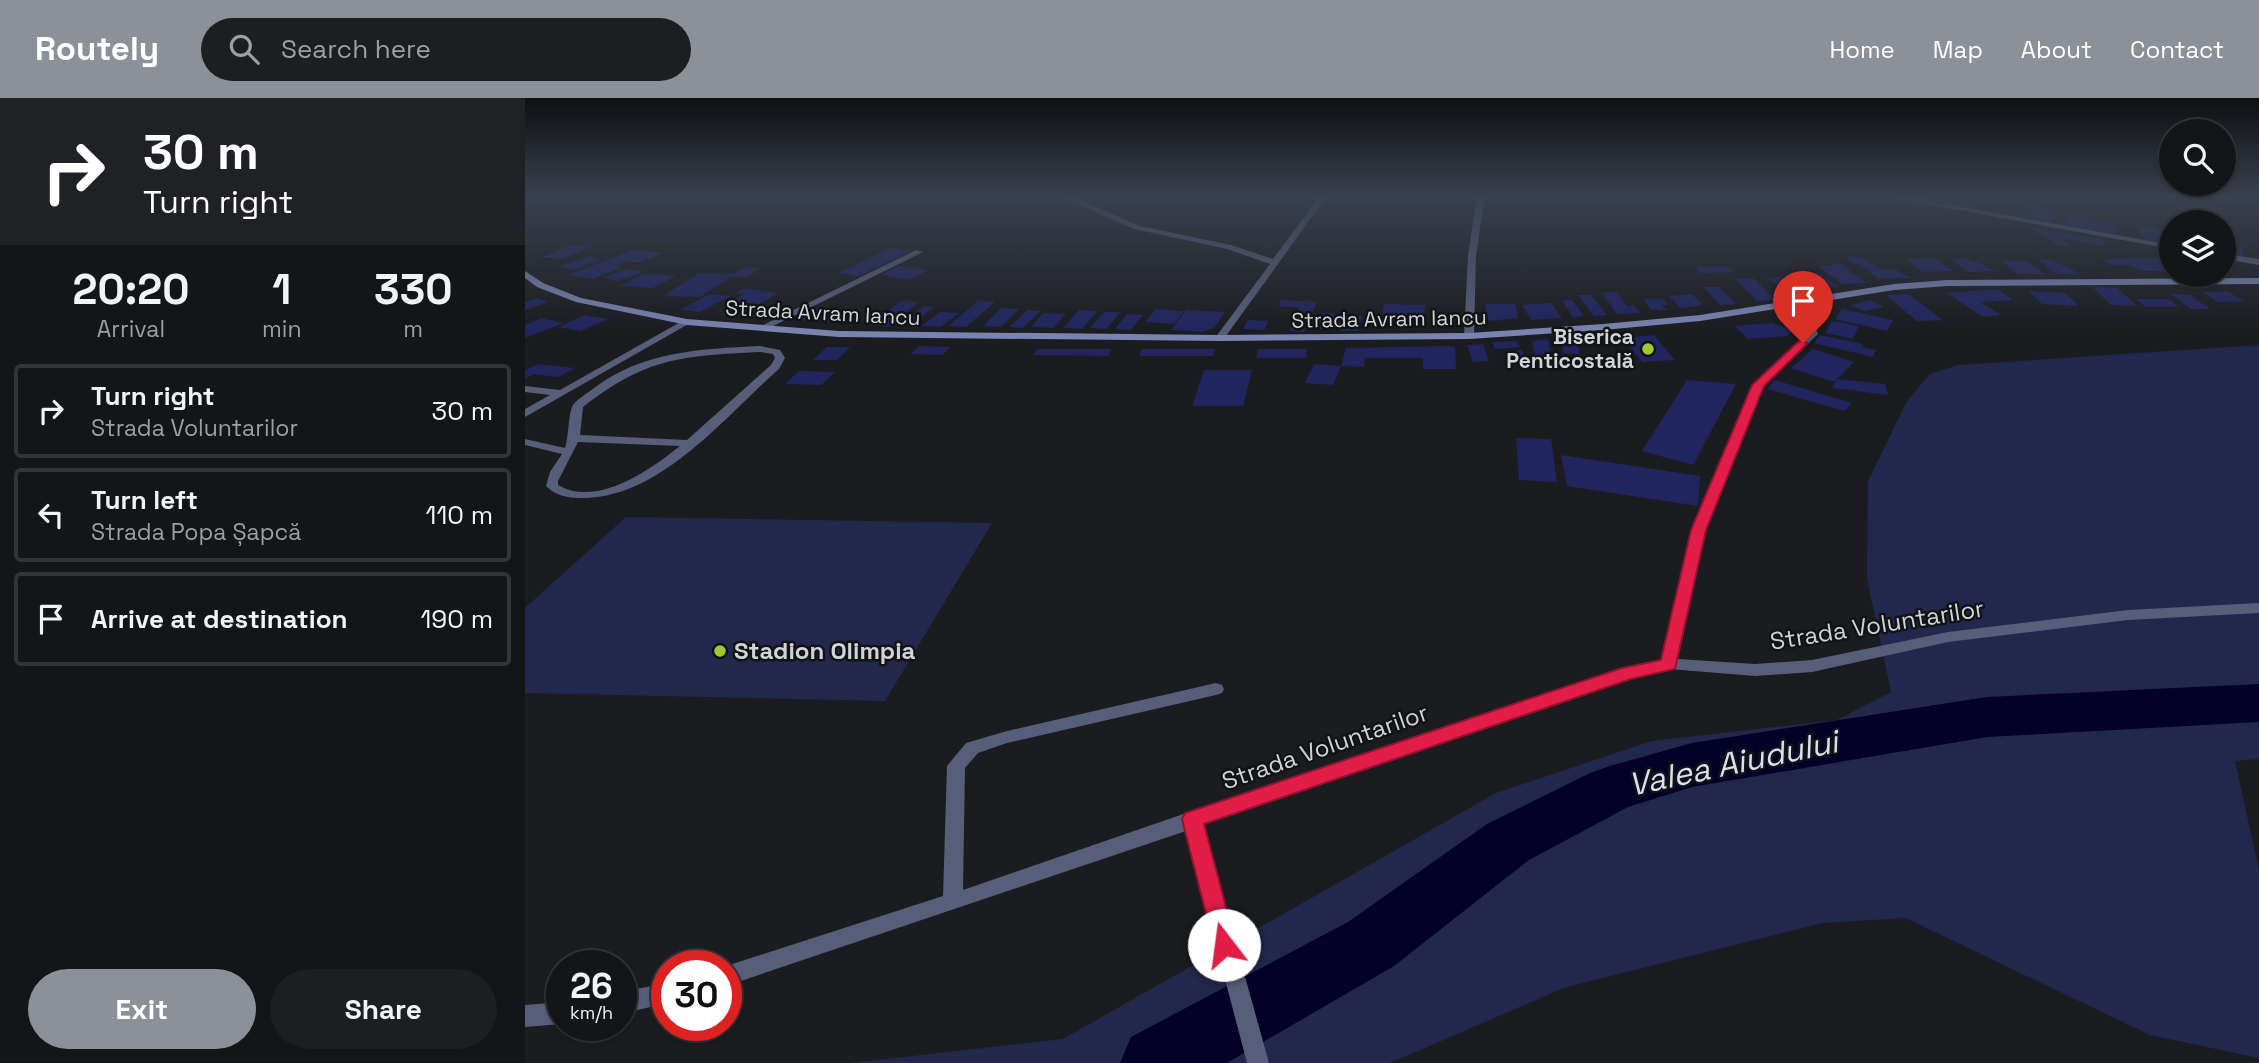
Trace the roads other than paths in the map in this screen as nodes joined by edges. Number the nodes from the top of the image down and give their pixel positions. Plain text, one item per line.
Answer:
1 (1202, 241) edge
2 (1291, 241) edge
3 (1474, 241) edge
4 (2138, 241) edge
5 (2159, 245) edge
6 (919, 252) dead end
7 (2236, 258) edge
8 (2259, 262) edge
9 (1275, 263) junction
10 (525, 274) edge
11 (2259, 281) edge
12 (1792, 305) junction
13 (687, 322) junction
14 (762, 328) junction
15 (1469, 336) junction
16 (1220, 338) junction
17 (525, 389) edge
18 (559, 393) junction
19 (525, 414) edge
20 (574, 438) junction
21 (525, 442) edge
22 (687, 443) junction
23 (569, 452) junction
24 (2259, 608) edge
25 (1669, 664) junction
26 (1216, 689) dead end
27 (1192, 819) junction
28 (953, 902) junction
29 (742, 971) edge
30 (546, 1014) edge
31 (525, 1016) edge
32 (1258, 1063) edge

1 - 9 street
2 - 9 street
3 - 15 street
4 - 5 street
6 - 14 street
7 - 8 street
9 - 16 street
10 - 13 main road, Strada Avram Iancu
11 - 12 main road, Strada Avram Iancu
12 - 15 main road, Strada Avram Iancu
12 - 25 street
13 - 14 main road, Strada Avram Iancu
13 - 18 street
14 - 16 main road, Strada Avram Iancu
15 - 16 main road, Strada Avram Iancu
17 - 18 street
18 - 19 street
20 - 22 street
20 - 22 street
20 - 23 street
21 - 23 street
22 - 23 street
24 - 25 street, Strada Voluntarilor
25 - 27 street, Strada Voluntarilor
26 - 28 street
27 - 28 street, Strada Voluntarilor
27 - 32 street
28 - 29 street, Strada Voluntarilor
30 - 31 street

